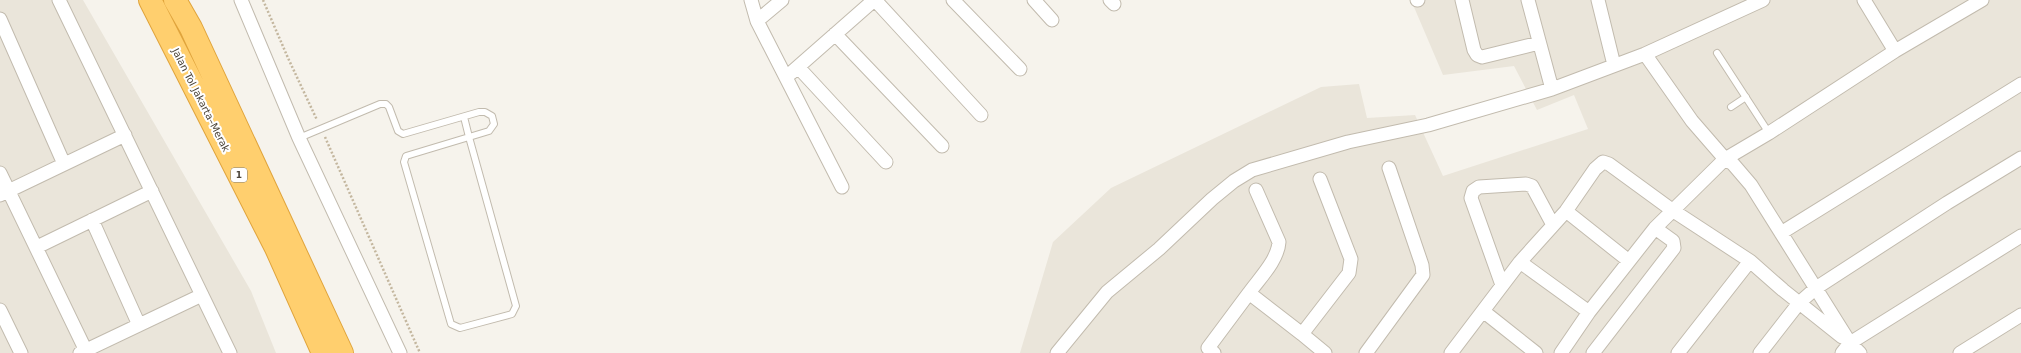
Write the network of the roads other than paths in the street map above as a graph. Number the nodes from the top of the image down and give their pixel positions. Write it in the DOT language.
graph roads {
  1 [pos="59,0"];
  2 [pos="150,0"];
  3 [pos="175,0"];
  4 [pos="241,0"];
  5 [pos="751,0"];
  6 [pos="782,0"];
  7 [pos="875,0"];
  8 [pos="953,0"];
  9 [pos="1034,0"];
  10 [pos="1462,0"];
  11 [pos="1528,0"];
  12 [pos="1598,0"];
  13 [pos="1763,0"];
  14 [pos="1864,0"];
  15 [pos="1982,0"];
  16 [pos="0,19"];
  17 [pos="1052,20"];
  18 [pos="757,21"];
  19 [pos="835,34"];
  20 [pos="1540,43"];
  21 [pos="1895,51"];
  22 [pos="1717,53"];
  23 [pos="1645,54"];
  24 [pos="1614,65"];
  25 [pos="798,67"];
  26 [pos="1020,69"];
  27 [pos="786,77"];
  28 [pos="2021,84"];
  29 [pos="1552,89"];
  30 [pos="1746,97"];
  31 [pos="1731,107"];
  32 [pos="981,115"];
  33 [pos="464,117"];
  34 [pos="1769,133"];
  35 [pos="125,135"];
  36 [pos="469,137"];
  37 [pos="299,138"];
  38 [pos="942,146"];
  39 [pos="2021,158"];
  40 [pos="1725,159"];
  41 [pos="886,162"];
  42 [pos="64,164"];
  43 [pos="1389,168"];
  44 [pos="0,173"];
  45 [pos="1320,179"];
  46 [pos="842,187"];
  47 [pos="1256,190"];
  48 [pos="152,191"];
  49 [pos="4,193"];
  50 [pos="1672,210"];
  51 [pos="1566,211"];
  52 [pos="92,220"];
  53 [pos="1554,225"];
  54 [pos="1655,228"];
  55 [pos="1781,234"];
  56 [pos="2021,236"];
  57 [pos="37,247"];
  58 [pos="1629,261"];
  59 [pos="1750,261"];
  60 [pos="1520,262"];
  61 [pos="1502,285"];
  62 [pos="1816,288"];
  63 [pos="1248,293"];
  64 [pos="202,295"];
  65 [pos="1799,303"];
  66 [pos="0,310"];
  67 [pos="1483,311"];
  68 [pos="1589,312"];
  69 [pos="2021,315"];
  70 [pos="139,325"];
  71 [pos="1302,334"];
  72 [pos="1846,348"];
  73 [pos="1208,351"];
  74 [pos="84,352"];
  75 [pos="1565,352"];
  76 [pos="21,353"];
  77 [pos="230,353"];
  78 [pos="323,353"];
  79 [pos="342,353"];
  80 [pos="400,353"];
  81 [pos="1057,353"];
  82 [pos="1325,353"];
  83 [pos="1366,353"];
  84 [pos="1451,353"];
  85 [pos="1536,353"];
  86 [pos="1593,353"];
  87 [pos="1678,353"];
  88 [pos="1760,353"];
  89 [pos="1860,353"];
  90 [pos="1960,353"];
  1 -- 35 [label="street"];
  2 -- 78 [label="highway, Jalan Tol Jakarta–Merak / 1"];
  3 -- 79 [label="highway, Jalan Tol Jakarta–Merak / 1"];
  4 -- 37 [label="street"];
  5 -- 18 [label="street"];
  6 -- 18 [label="street"];
  7 -- 19 [label="street"];
  7 -- 32 [label="street"];
  8 -- 26 [label="street"];
  9 -- 17 [label="street"];
  10 -- 20 [label="street"];
  11 -- 20 [label="street"];
  12 -- 24 [label="street"];
  13 -- 23 [label="street"];
  14 -- 21 [label="street"];
  15 -- 21 [label="street"];
  16 -- 42 [label="street"];
  18 -- 27 [label="street"];
  19 -- 25 [label="street"];
  19 -- 38 [label="street"];
  20 -- 29 [label="street"];
  21 -- 34 [label="street"];
  22 -- 30 [label="lane"];
  23 -- 24 [label="street"];
  23 -- 40 [label="street"];
  24 -- 29 [label="street"];
  25 -- 27 [label="street"];
  25 -- 41 [label="street"];
  27 -- 46 [label="street"];
  28 -- 55 [label="street"];
  29 -- 81 [label="street"];
  30 -- 31 [label="lane"];
  30 -- 34 [label="lane"];
  33 -- 36 [label="lane"];
  33 -- 36 [label="lane"];
  33 -- 37 [label="lane"];
  34 -- 40 [label="street"];
  35 -- 42 [label="street"];
  35 -- 48 [label="street"];
  36 -- 36 [label="lane"];
  37 -- 80 [label="street"];
  39 -- 62 [label="street"];
  40 -- 50 [label="street"];
  40 -- 55 [label="street"];
  42 -- 49 [label="street"];
  43 -- 83 [label="street"];
  44 -- 49 [label="street"];
  45 -- 71 [label="street"];
  47 -- 63 [label="street"];
  48 -- 52 [label="street"];
  48 -- 64 [label="street"];
  49 -- 57 [label="street"];
  50 -- 51 [label="street"];
  50 -- 54 [label="street"];
  50 -- 59 [label="street"];
  51 -- 53 [label="street"];
  51 -- 58 [label="street"];
  52 -- 57 [label="street"];
  52 -- 70 [label="street"];
  53 -- 60 [label="street"];
  53 -- 61 [label="street"];
  54 -- 58 [label="street"];
  54 -- 86 [label="street"];
  55 -- 62 [label="street"];
  56 -- 72 [label="street"];
  57 -- 74 [label="street"];
  58 -- 68 [label="street"];
  59 -- 65 [label="street"];
  59 -- 87 [label="street"];
  60 -- 61 [label="street"];
  60 -- 68 [label="street"];
  61 -- 67 [label="street"];
  62 -- 65 [label="street"];
  62 -- 72 [label="street"];
  63 -- 71 [label="street"];
  63 -- 73 [label="street"];
  64 -- 70 [label="street"];
  64 -- 77 [label="street"];
  65 -- 72 [label="street"];
  65 -- 88 [label="street"];
  66 -- 76 [label="street"];
  67 -- 84 [label="street"];
  67 -- 85 [label="street"];
  68 -- 75 [label="street"];
  69 -- 90 [label="street"];
  70 -- 74 [label="street"];
  71 -- 82 [label="street"];
  72 -- 89 [label="street"];
}
